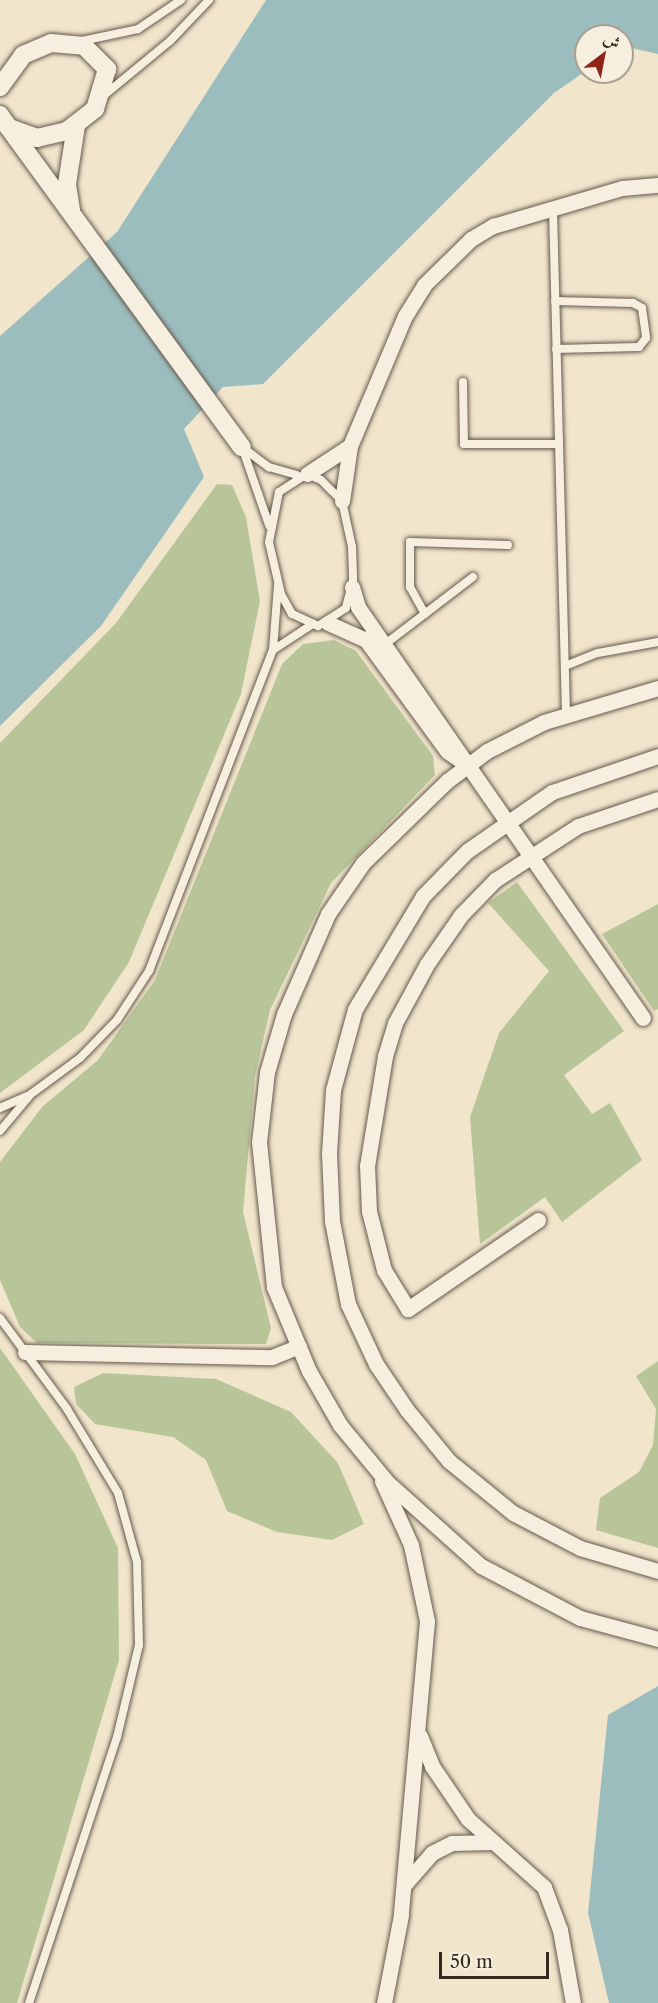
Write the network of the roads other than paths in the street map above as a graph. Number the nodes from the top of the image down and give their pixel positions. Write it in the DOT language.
graph roads {
  1 [pos="181,0"];
  2 [pos="209,0"];
  3 [pos="70,43"];
  4 [pos="1,81"];
  5 [pos="102,97"];
  6 [pos="4,121"];
  7 [pos="76,126"];
  8 [pos="658,185"];
  9 [pos="553,210"];
  10 [pos="71,212"];
  11 [pos="555,301"];
  12 [pos="556,350"];
  13 [pos="463,382"];
  14 [pos="559,444"];
  15 [pos="350,446"];
  16 [pos="242,447"];
  17 [pos="304,475"];
  18 [pos="342,501"];
  19 [pos="270,528"];
  20 [pos="508,545"];
  21 [pos="473,577"];
  22 [pos="278,585"];
  23 [pos="352,586"];
  24 [pos="425,614"];
  25 [pos="320,624"];
  26 [pos="658,642"];
  27 [pos="384,645"];
  28 [pos="273,650"];
  29 [pos="564,666"];
  30 [pos="658,688"];
  31 [pos="566,714"];
  32 [pos="658,756"];
  33 [pos="467,765"];
  34 [pos="658,799"];
  35 [pos="506,820"];
  36 [pos="528,853"];
  37 [pos="643,1018"];
  38 [pos="31,1094"];
  39 [pos="0,1108"];
  40 [pos="0,1131"];
  41 [pos="538,1220"];
  42 [pos="0,1318"];
  43 [pos="299,1347"];
  44 [pos="25,1352"];
  45 [pos="375,1468"];
  46 [pos="658,1571"];
  47 [pos="658,1639"];
  48 [pos="419,1733"];
  49 [pos="493,1842"];
  50 [pos="404,1885"];
  51 [pos="29,2003"];
  52 [pos="384,2003"];
  53 [pos="573,2003"];
  1 -- 3 [label="lane"];
  2 -- 5 [label="lane"];
  3 -- 4 [label="street"];
  3 -- 5 [label="street"];
  5 -- 7 [label="street"];
  6 -- 7 [label="street"];
  6 -- 10 [label="street"];
  7 -- 10 [label="street"];
  8 -- 9 [label="street"];
  9 -- 11 [label="lane"];
  9 -- 15 [label="street"];
  10 -- 16 [label="street"];
  11 -- 12 [label="lane"];
  11 -- 12 [label="lane"];
  12 -- 14 [label="lane"];
  13 -- 14 [label="lane"];
  14 -- 29 [label="lane"];
  15 -- 17 [label="street"];
  15 -- 18 [label="street"];
  16 -- 17 [label="lane"];
  16 -- 19 [label="lane"];
  17 -- 18 [label="lane"];
  17 -- 19 [label="lane"];
  18 -- 23 [label="lane"];
  19 -- 22 [label="lane"];
  20 -- 24 [label="lane"];
  21 -- 24 [label="lane"];
  22 -- 25 [label="lane"];
  22 -- 28 [label="lane"];
  23 -- 25 [label="lane"];
  23 -- 27 [label="street"];
  24 -- 27 [label="lane"];
  25 -- 28 [label="lane"];
  25 -- 33 [label="street"];
  26 -- 29 [label="lane"];
  27 -- 33 [label="street"];
  28 -- 38 [label="lane"];
  29 -- 31 [label="lane"];
  30 -- 31 [label="street"];
  31 -- 33 [label="street"];
  32 -- 35 [label="street"];
  33 -- 35 [label="street"];
  33 -- 43 [label="street"];
  34 -- 36 [label="street"];
  35 -- 36 [label="street"];
  35 -- 46 [label="street"];
  36 -- 37 [label="street"];
  36 -- 41 [label="street"];
  38 -- 39 [label="lane"];
  38 -- 40 [label="lane"];
  42 -- 44 [label="lane"];
  43 -- 44 [label="street"];
  43 -- 45 [label="street"];
  44 -- 51 [label="lane"];
  45 -- 47 [label="street"];
  45 -- 48 [label="street"];
  48 -- 49 [label="street"];
  48 -- 50 [label="street"];
  49 -- 50 [label="street"];
  49 -- 53 [label="street"];
  50 -- 52 [label="street"];
}
